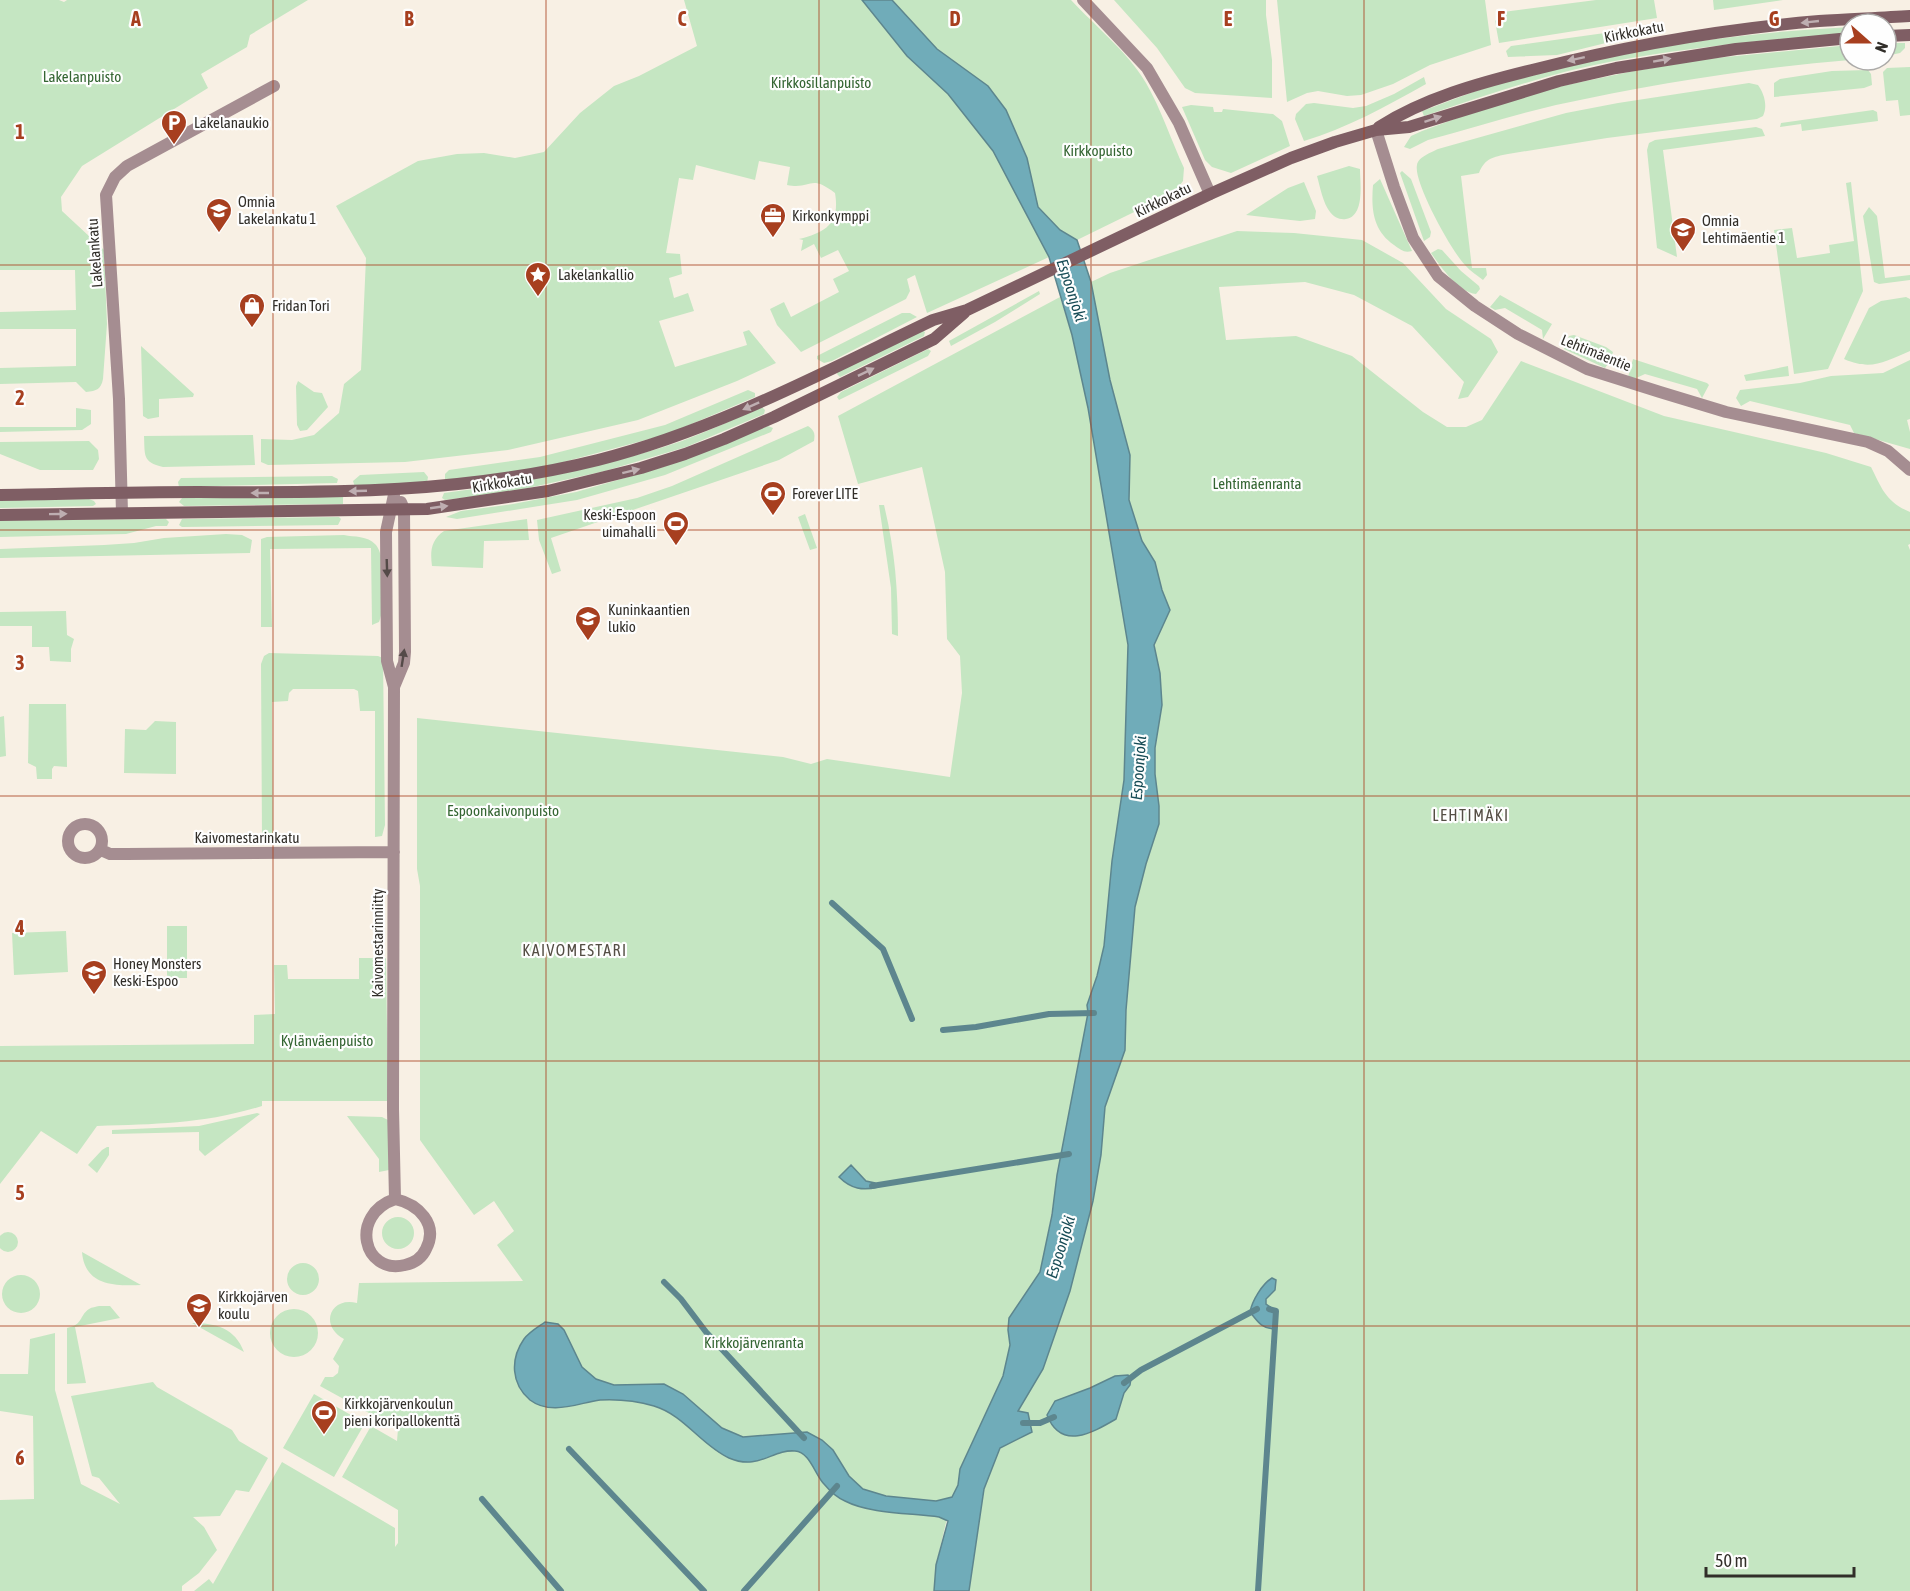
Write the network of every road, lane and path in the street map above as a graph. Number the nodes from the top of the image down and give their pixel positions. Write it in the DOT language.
graph roads {
  1 [pos="1083,0"];
  2 [pos="1910,16"];
  3 [pos="1838,40"];
  4 [pos="274,86"];
  5 [pos="1376,130"];
  6 [pos="1210,194"];
  7 [pos="967,310"];
  8 [pos="1910,470"];
  9 [pos="395,490"];
  10 [pos="123,493"];
  11 [pos="0,495"];
  12 [pos="404,509"];
  13 [pos="389,510"];
  14 [pos="122,513"];
  15 [pos="0,515"];
  16 [pos="394,687"];
  17 [pos="101,850"];
  18 [pos="394,852"];
  19 [pos="395,1199"];
  1 -- 6 [label="street"];
  2 -- 5 [label="main road, Kirkkokatu, one-way"];
  5 -- 3 [label="main road, Kirkkokatu, one-way"];
  4 -- 10 [label="street, Lakelankatu"];
  5 -- 6 [label="main road, Kirkkokatu"];
  5 -- 8 [label="street, Lehtimäentie"];
  6 -- 7 [label="main road, Kirkkokatu"];
  7 -- 9 [label="main road, Kirkkokatu, one-way"];
  12 -- 7 [label="main road, Kirkkokatu, one-way"];
  9 -- 10 [label="main road, Kirkkokatu, one-way"];
  9 -- 12 [label="street, Kaivomestarinniitty"];
  9 -- 13 [label="street, Kaivomestarinniitty"];
  10 -- 11 [label="main road, Kirkkokatu"];
  10 -- 14 [label="street, Lakelankatu"];
  12 -- 13 [label="main road, Kirkkokatu"];
  16 -- 12 [label="street, Kaivomestarinniitty, one-way"];
  13 -- 14 [label="main road, Kirkkokatu"];
  13 -- 16 [label="street, Kaivomestarinniitty, one-way"];
  15 -- 14 [label="main road, Kirkkokatu, one-way"];
  16 -- 18 [label="street, Kaivomestarinniitty"];
  17 -- 18 [label="street, Kaivomestarinkatu"];
  18 -- 19 [label="street, Kaivomestarinniitty"];
  19 -- 19 [label="street"];
}
